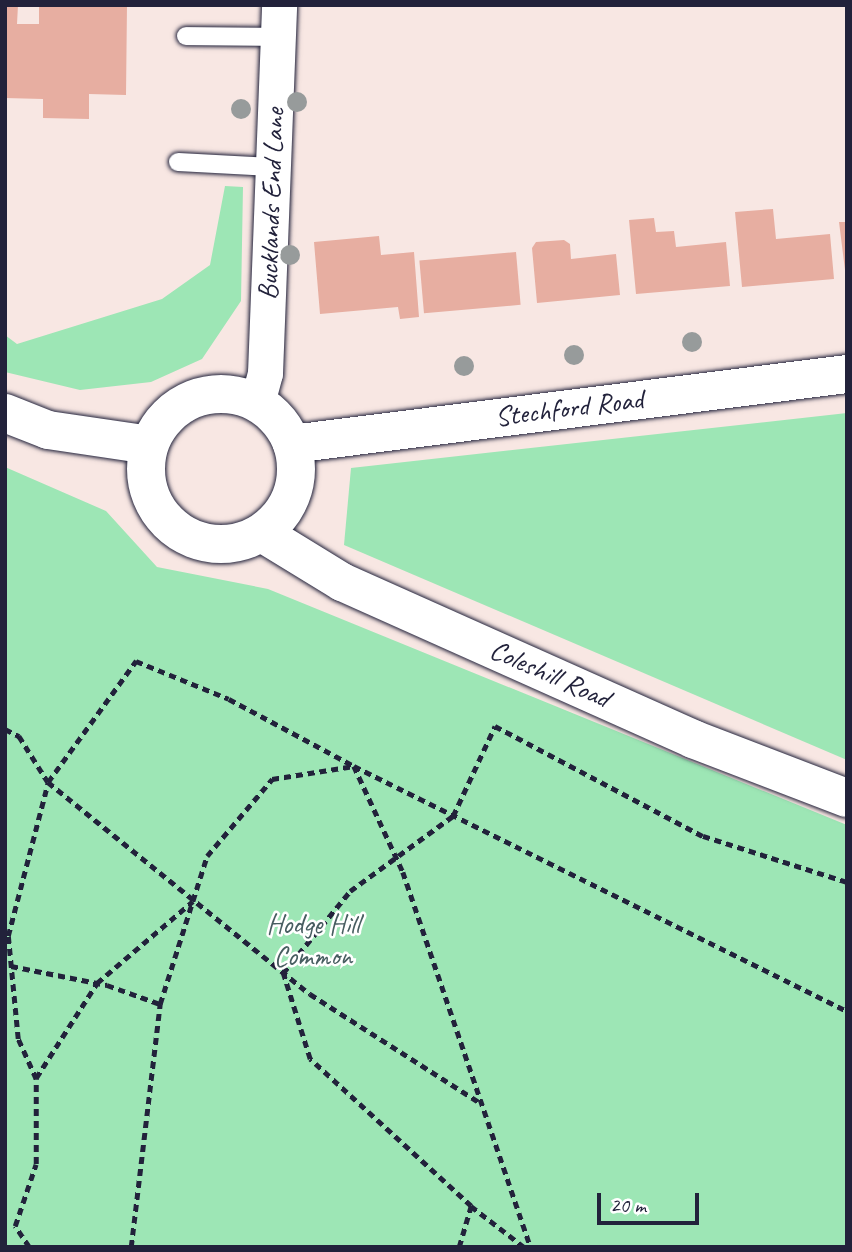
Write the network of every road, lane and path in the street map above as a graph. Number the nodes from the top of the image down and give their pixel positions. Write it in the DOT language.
graph roads {
  1 [pos="278,21"];
  2 [pos="187,36"];
  3 [pos="178,162"];
  4 [pos="272,167"];
  5 [pos="847,374"];
  6 [pos="257,403"];
  7 [pos="5,413"];
  8 [pos="292,444"];
  9 [pos="149,445"];
  10 [pos="262,533"];
  11 [pos="5,729"];
  12 [pos="354,766"];
  13 [pos="48,782"];
  14 [pos="847,798"];
  15 [pos="453,816"];
  16 [pos="397,859"];
  17 [pos="847,883"];
  18 [pos="193,901"];
  19 [pos="11,966"];
  20 [pos="282,973"];
  21 [pos="97,984"];
  22 [pos="160,1004"];
  23 [pos="847,1011"];
  24 [pos="36,1079"];
  25 [pos="482,1104"];
  26 [pos="471,1206"];
  27 [pos="29,1247"];
  28 [pos="131,1247"];
  29 [pos="459,1247"];
  30 [pos="524,1247"];
  31 [pos="531,1247"];
  1 -- 2 [label="lane"];
  1 -- 4 [label="street, Bucklands End Lane"];
  3 -- 4 [label="lane"];
  4 -- 6 [label="street, Bucklands End Lane"];
  5 -- 8 [label="main road, Stechford Road"];
  6 -- 8 [label="main road"];
  6 -- 9 [label="main road"];
  7 -- 9 [label="main road"];
  8 -- 10 [label="main road"];
  9 -- 10 [label="main road"];
  10 -- 14 [label="main road, Coleshill Road"];
  11 -- 13 [label="path"];
  12 -- 13 [label="path"];
  12 -- 15 [label="path"];
  12 -- 16 [label="path"];
  12 -- 18 [label="path"];
  13 -- 18 [label="path"];
  13 -- 19 [label="path"];
  15 -- 16 [label="path"];
  15 -- 17 [label="path"];
  15 -- 23 [label="path"];
  16 -- 20 [label="path"];
  16 -- 25 [label="path"];
  18 -- 20 [label="path"];
  18 -- 21 [label="path"];
  18 -- 22 [label="path"];
  19 -- 21 [label="path"];
  19 -- 24 [label="path"];
  20 -- 25 [label="path"];
  20 -- 26 [label="path"];
  21 -- 22 [label="path"];
  21 -- 24 [label="path"];
  22 -- 28 [label="path"];
  24 -- 27 [label="path"];
  25 -- 31 [label="path"];
  26 -- 29 [label="path"];
  26 -- 30 [label="path"];
}
